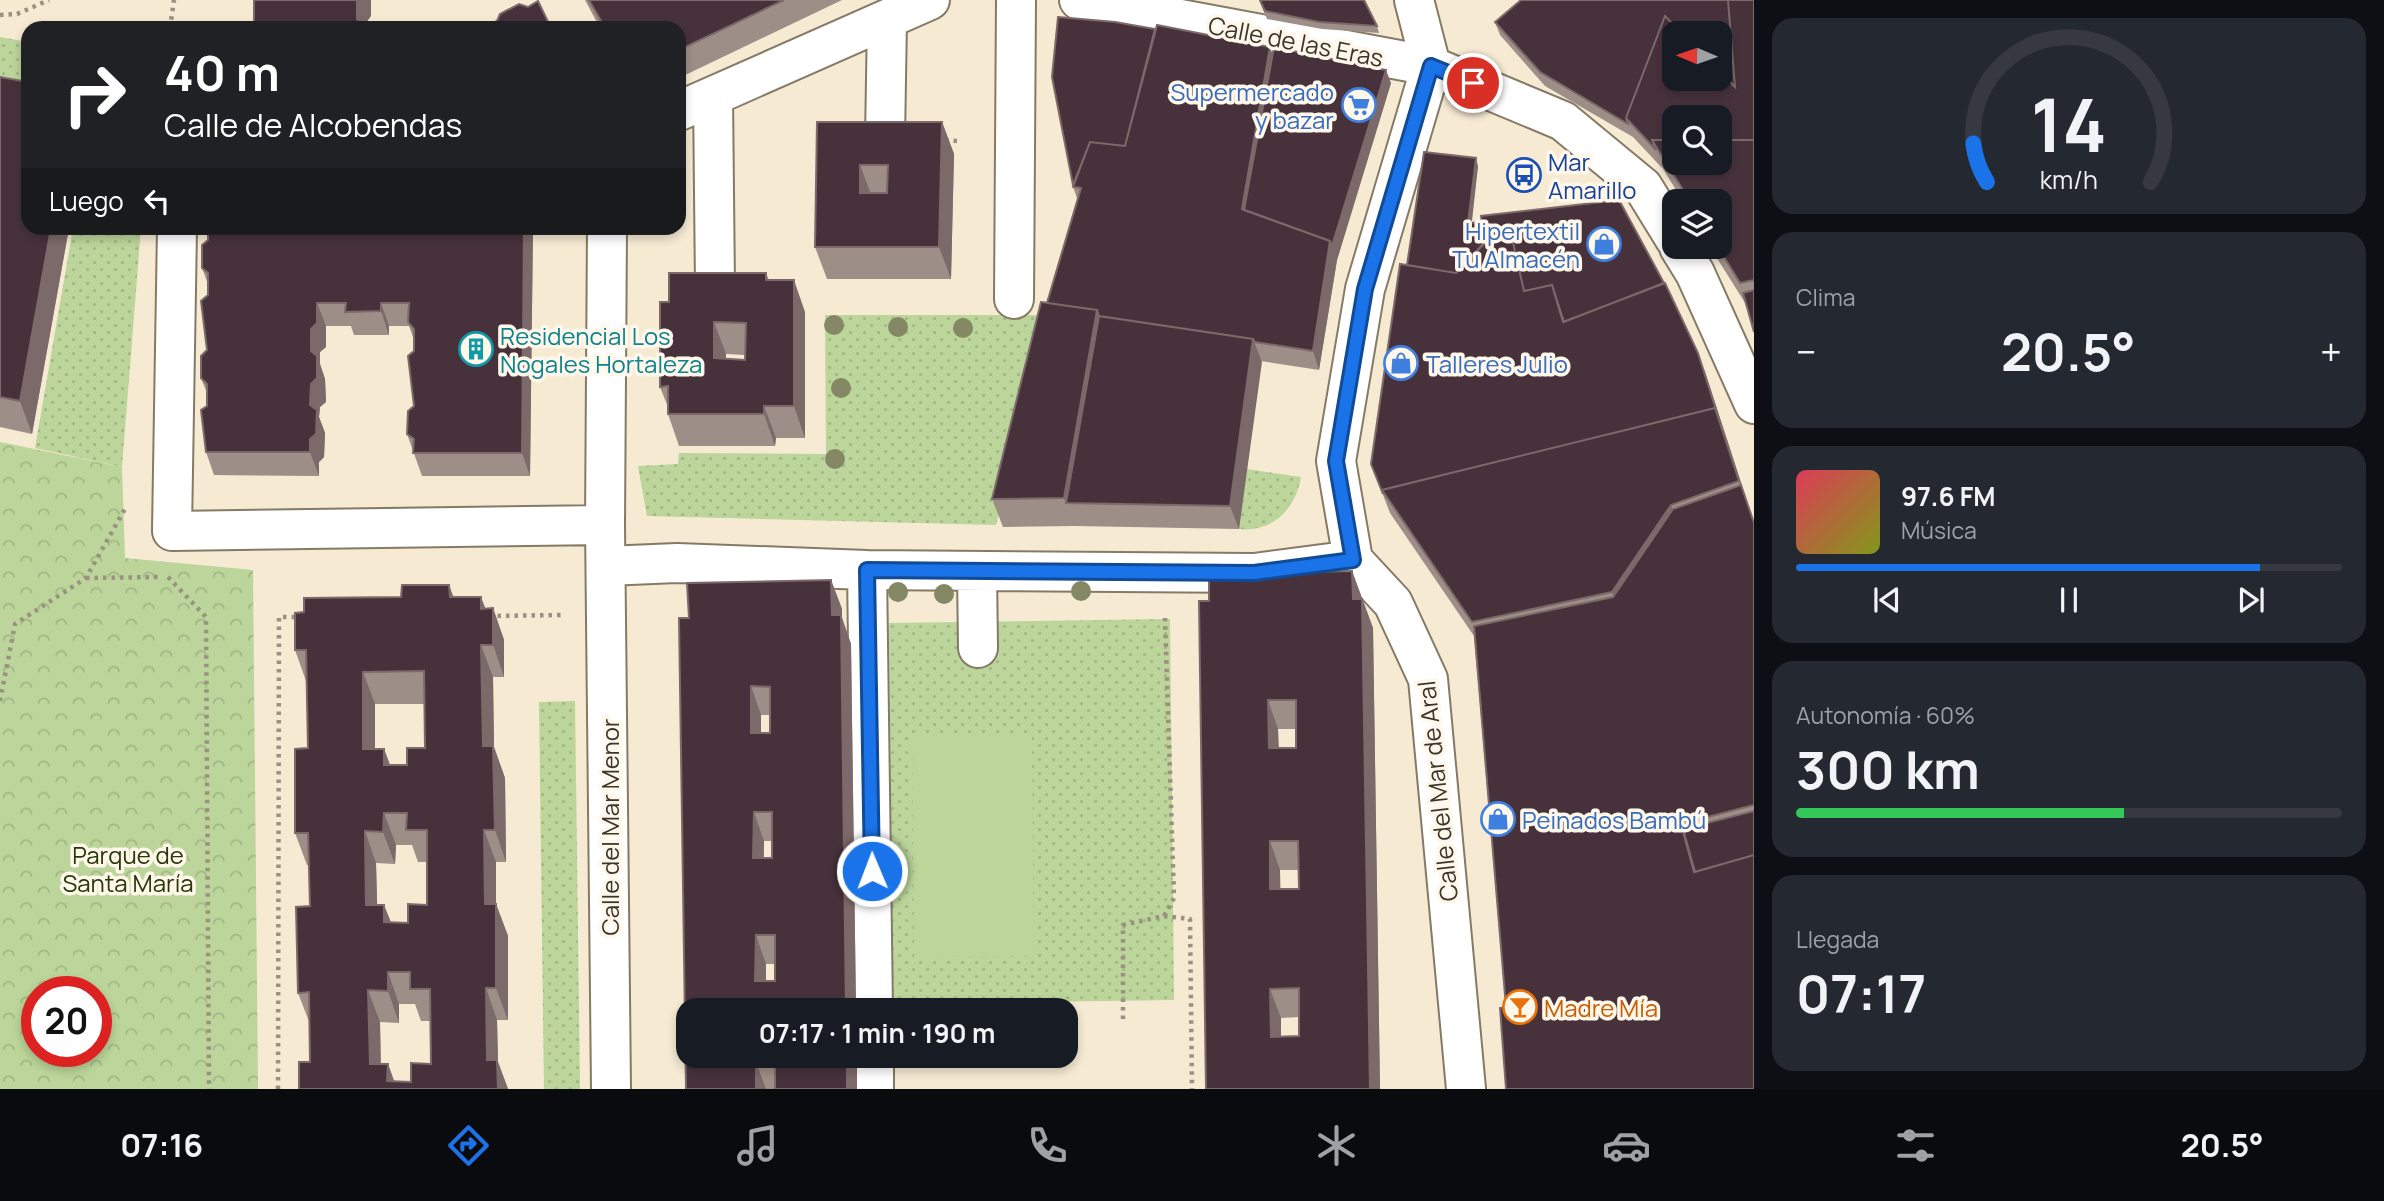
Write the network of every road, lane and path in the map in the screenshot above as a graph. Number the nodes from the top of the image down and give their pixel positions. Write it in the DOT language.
graph roads {
  1 [pos="49,0"];
  2 [pos="174,0"];
  3 [pos="930,0"];
  4 [pos="1016,0"];
  5 [pos="1079,0"];
  6 [pos="1414,0"];
  7 [pos="0,15"];
  8 [pos="887,20"];
  9 [pos="171,21"];
  10 [pos="1431,66"];
  11 [pos="696,104"];
  12 [pos="885,139"];
  13 [pos="934,140"];
  14 [pos="958,141"];
  15 [pos="1662,218"];
  16 [pos="177,235"];
  17 [pos="607,235"];
  18 [pos="1686,259"];
  19 [pos="715,287"];
  20 [pos="1014,299"];
  21 [pos="1754,404"];
  22 [pos="127,506"];
  23 [pos="605,525"];
  24 [pos="1353,560"];
  25 [pos="606,566"];
  26 [pos="867,570"];
  27 [pos="977,571"];
  28 [pos="168,577"];
  29 [pos="1164,612"];
  30 [pos="484,615"];
  31 [pos="566,615"];
  32 [pos="306,617"];
  33 [pos="978,648"];
  34 [pos="0,701"];
  35 [pos="1164,916"];
  36 [pos="873,998"];
  37 [pos="1123,1019"];
  38 [pos="874,1068"];
  39 [pos="209,1089"];
  40 [pos="278,1089"];
  41 [pos="611,1089"];
  42 [pos="874,1089"];
  43 [pos="1192,1089"];
  44 [pos="1466,1089"];
  1 -- 7 [label="path"];
  2 -- 9 [label="path"];
  3 -- 8 [label="street"];
  4 -- 20 [label="street"];
  5 -- 10 [label="street, Calle de las Eras"];
  6 -- 10 [label="street"];
  8 -- 11 [label="street"];
  8 -- 12 [label="street"];
  10 -- 15 [label="street, Calle de las Eras"];
  10 -- 24 [label="street"];
  11 -- 19 [label="street"];
  13 -- 14 [label="path"];
  16 -- 23 [label="street"];
  17 -- 23 [label="street"];
  18 -- 21 [label="street"];
  22 -- 34 [label="path"];
  23 -- 25 [label="street"];
  24 -- 27 [label="street"];
  24 -- 44 [label="street, Calle del Mar de Aral"];
  25 -- 26 [label="street"];
  25 -- 41 [label="street, Calle del Mar Menor"];
  26 -- 27 [label="street"];
  26 -- 36 [label="street"];
  27 -- 33 [label="street"];
  28 -- 39 [label="path"];
  29 -- 35 [label="path"];
  30 -- 31 [label="path"];
  32 -- 40 [label="path"];
  35 -- 37 [label="path"];
  35 -- 43 [label="path"];
  38 -- 42 [label="street"];
}
